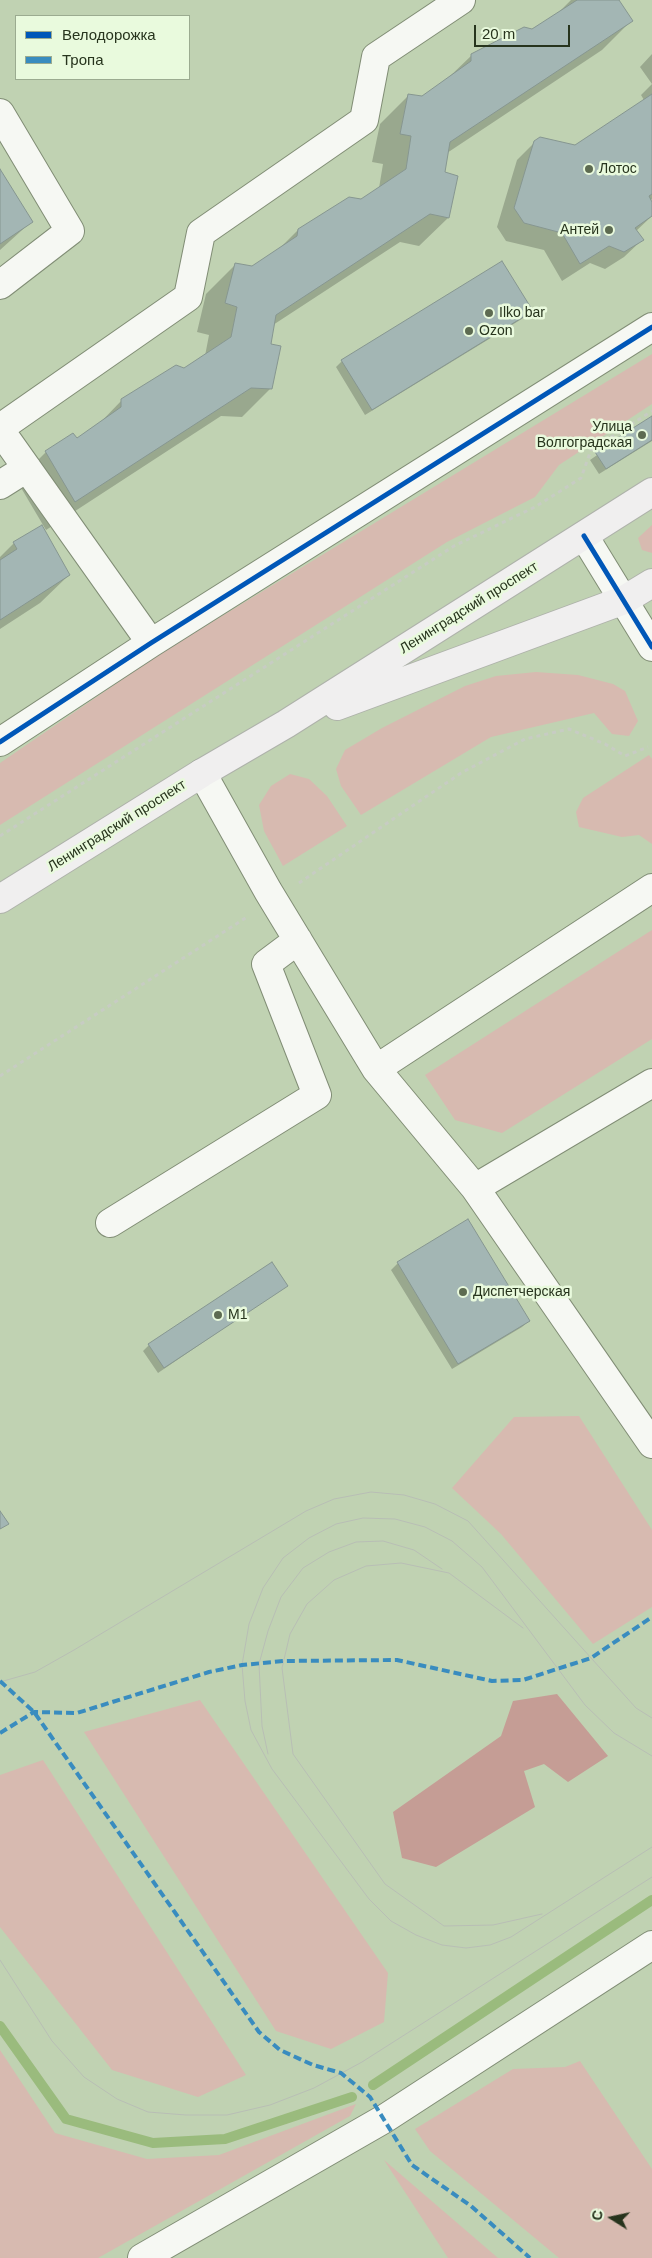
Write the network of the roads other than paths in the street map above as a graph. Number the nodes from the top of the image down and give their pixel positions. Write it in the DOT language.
graph roads {
  1 [pos="461,0"];
  2 [pos="0,113"];
  3 [pos="0,285"];
  4 [pos="652,327"];
  5 [pos="0,429"];
  6 [pos="27,468"];
  7 [pos="0,486"];
  8 [pos="652,492"];
  9 [pos="584,536"];
  10 [pos="652,583"];
  11 [pos="624,600"];
  12 [pos="151,643"];
  13 [pos="652,647"];
  14 [pos="286,724"];
  15 [pos="0,742"];
  16 [pos="202,773"];
  17 [pos="652,888"];
  18 [pos="0,899"];
  19 [pos="298,940"];
  20 [pos="376,1069"];
  21 [pos="652,1083"];
  22 [pos="475,1188"];
  23 [pos="110,1223"];
  24 [pos="652,1444"];
  25 [pos="652,1945"];
  26 [pos="142,2258"];
  1 -- 5 [label="street"];
  2 -- 3 [label="street"];
  4 -- 12 [label="street"];
  5 -- 6 [label="street"];
  6 -- 7 [label="street"];
  6 -- 12 [label="street"];
  8 -- 9 [label="main road, Ленинградский проспект"];
  9 -- 11 [label="street"];
  9 -- 14 [label="main road, Ленинградский проспект"];
  10 -- 11 [label="main road, Ленинградский проспект"];
  11 -- 13 [label="street"];
  11 -- 14 [label="main road, Ленинградский проспект"];
  12 -- 15 [label="street"];
  14 -- 16 [label="main road, Ленинградский проспект"];
  16 -- 18 [label="main road, Ленинградский проспект"];
  16 -- 19 [label="street"];
  17 -- 20 [label="street"];
  19 -- 20 [label="street"];
  19 -- 23 [label="street"];
  20 -- 22 [label="street"];
  21 -- 22 [label="street"];
  22 -- 24 [label="street"];
  25 -- 26 [label="street"];
}
